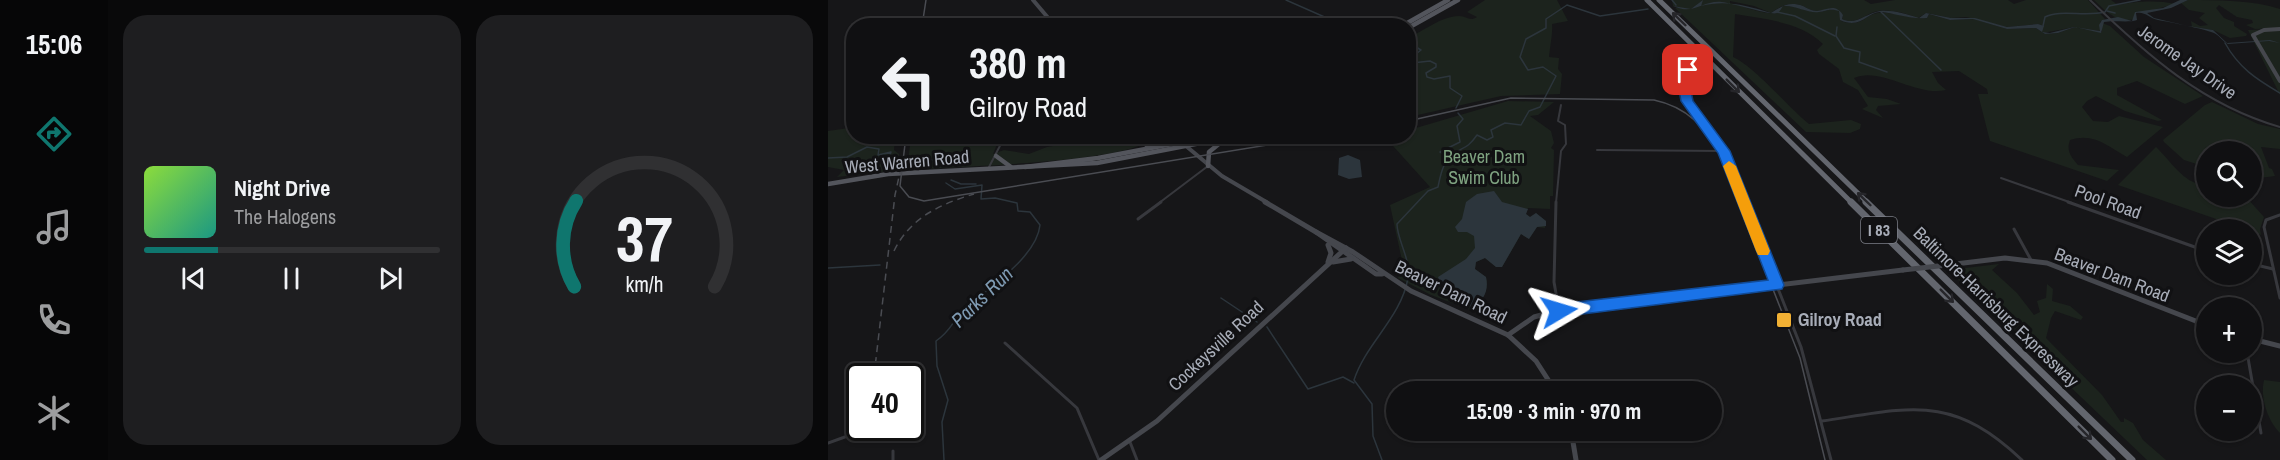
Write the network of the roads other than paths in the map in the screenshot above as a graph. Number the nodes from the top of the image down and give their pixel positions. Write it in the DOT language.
graph roads {
  1 [pos="1033,0"];
  2 [pos="1448,0"];
  3 [pos="1458,0"];
  4 [pos="1647,0"];
  5 [pos="1659,0"];
  6 [pos="2090,0"];
  7 [pos="1048,18"];
  8 [pos="1416,18"];
  9 [pos="1416,24"];
  10 [pos="2280,29"];
  11 [pos="1688,70"];
  12 [pos="2280,81"];
  13 [pos="1560,105"];
  14 [pos="2280,127"];
  15 [pos="1001,144"];
  16 [pos="1152,144"];
  17 [pos="1175,144"];
  18 [pos="1182,144"];
  19 [pos="1206,144"];
  20 [pos="1220,144"];
  21 [pos="1186,148"];
  22 [pos="1140,150"];
  23 [pos="1597,150"];
  24 [pos="1724,151"];
  25 [pos="996,156"];
  26 [pos="1208,166"];
  27 [pos="1024,167"];
  28 [pos="1013,168"];
  29 [pos="988,169"];
  30 [pos="2001,178"];
  31 [pos="828,184"];
  32 [pos="2280,215"];
  33 [pos="1138,219"];
  34 [pos="2014,229"];
  35 [pos="1316,232"];
  36 [pos="1325,241"];
  37 [pos="2196,247"];
  38 [pos="1346,248"];
  39 [pos="1341,252"];
  40 [pos="2031,260"];
  41 [pos="1359,263"];
  42 [pos="1327,265"];
  43 [pos="2262,266"];
  44 [pos="2273,269"];
  45 [pos="1382,274"];
  46 [pos="1777,285"];
  47 [pos="2280,298"];
  48 [pos="1559,311"];
  49 [pos="2196,321"];
  50 [pos="1508,335"];
  51 [pos="2262,342"];
  52 [pos="1005,343"];
  53 [pos="2280,346"];
  54 [pos="1549,381"];
  55 [pos="1821,421"];
  56 [pos="846,437"];
  57 [pos="1573,441"];
  58 [pos="1130,442"];
  59 [pos="828,443"];
  60 [pos="893,452"];
  61 [pos="893,460"];
  62 [pos="1100,460"];
  63 [pos="1137,460"];
  64 [pos="1576,460"];
  65 [pos="1831,460"];
  66 [pos="2022,460"];
  67 [pos="2112,460"];
  68 [pos="2132,460"];
  1 -- 7 [label="street"];
  2 -- 8 [label="main road"];
  3 -- 9 [label="main road"];
  4 -- 67 [label="highway, Baltimore-Harrisburg Expressway / I 83, one-way"];
  68 -- 5 [label="highway, Baltimore-Harrisburg Expressway / I 83, one-way"];
  6 -- 14 [label="street, Jerome Jay Drive"];
  10 -- 12 [label="street"];
  11 -- 24 [label="street"];
  13 -- 48 [label="street"];
  15 -- 25 [label="street"];
  16 -- 22 [label="main road"];
  17 -- 22 [label="main road, West Warren Road"];
  18 -- 21 [label="street, Beaver Dam Road"];
  19 -- 21 [label="main road, West Warren Road"];
  20 -- 26 [label="main road"];
  21 -- 26 [label="street, Beaver Dam Road"];
  21 -- 27 [label="main road, West Warren Road"];
  22 -- 27 [label="main road, West Warren Road"];
  23 -- 24 [label="street"];
  24 -- 46 [label="street"];
  25 -- 28 [label="main road"];
  25 -- 29 [label="street"];
  26 -- 33 [label="street"];
  26 -- 35 [label="street, Beaver Dam Road"];
  27 -- 28 [label="main road, West Warren Road"];
  28 -- 29 [label="main road, West Warren Road"];
  29 -- 31 [label="main road, West Warren Road"];
  30 -- 37 [label="street, Pool Road"];
  32 -- 44 [label="street"];
  34 -- 40 [label="street"];
  35 -- 36 [label="street, Beaver Dam Road"];
  35 -- 38 [label="street, Beaver Dam Road"];
  36 -- 39 [label="street, Beaver Dam Road"];
  36 -- 42 [label="street"];
  38 -- 39 [label="street, Cockeysville Road"];
  38 -- 45 [label="street, Beaver Dam Road"];
  39 -- 41 [label="street, Beaver Dam Road"];
  39 -- 42 [label="street, Cockeysville Road"];
  40 -- 46 [label="street, Beaver Dam Road, bridge"];
  40 -- 49 [label="street, Beaver Dam Road"];
  41 -- 42 [label="street"];
  41 -- 45 [label="street, Beaver Dam Road"];
  42 -- 58 [label="street, Cockeysville Road"];
  43 -- 44 [label="street"];
  44 -- 47 [label="street"];
  45 -- 50 [label="street, Beaver Dam Road"];
  46 -- 48 [label="street, Beaver Dam Road"];
  46 -- 55 [label="street"];
  48 -- 50 [label="street, Beaver Dam Road"];
  50 -- 54 [label="street"];
  51 -- 53 [label="street"];
  52 -- 62 [label="street"];
  55 -- 65 [label="street"];
  55 -- 66 [label="street"];
  56 -- 59 [label="street"];
  57 -- 64 [label="street"];
  58 -- 62 [label="street, Cockeysville Road"];
  58 -- 63 [label="street"];
  60 -- 61 [label="street"];
}
